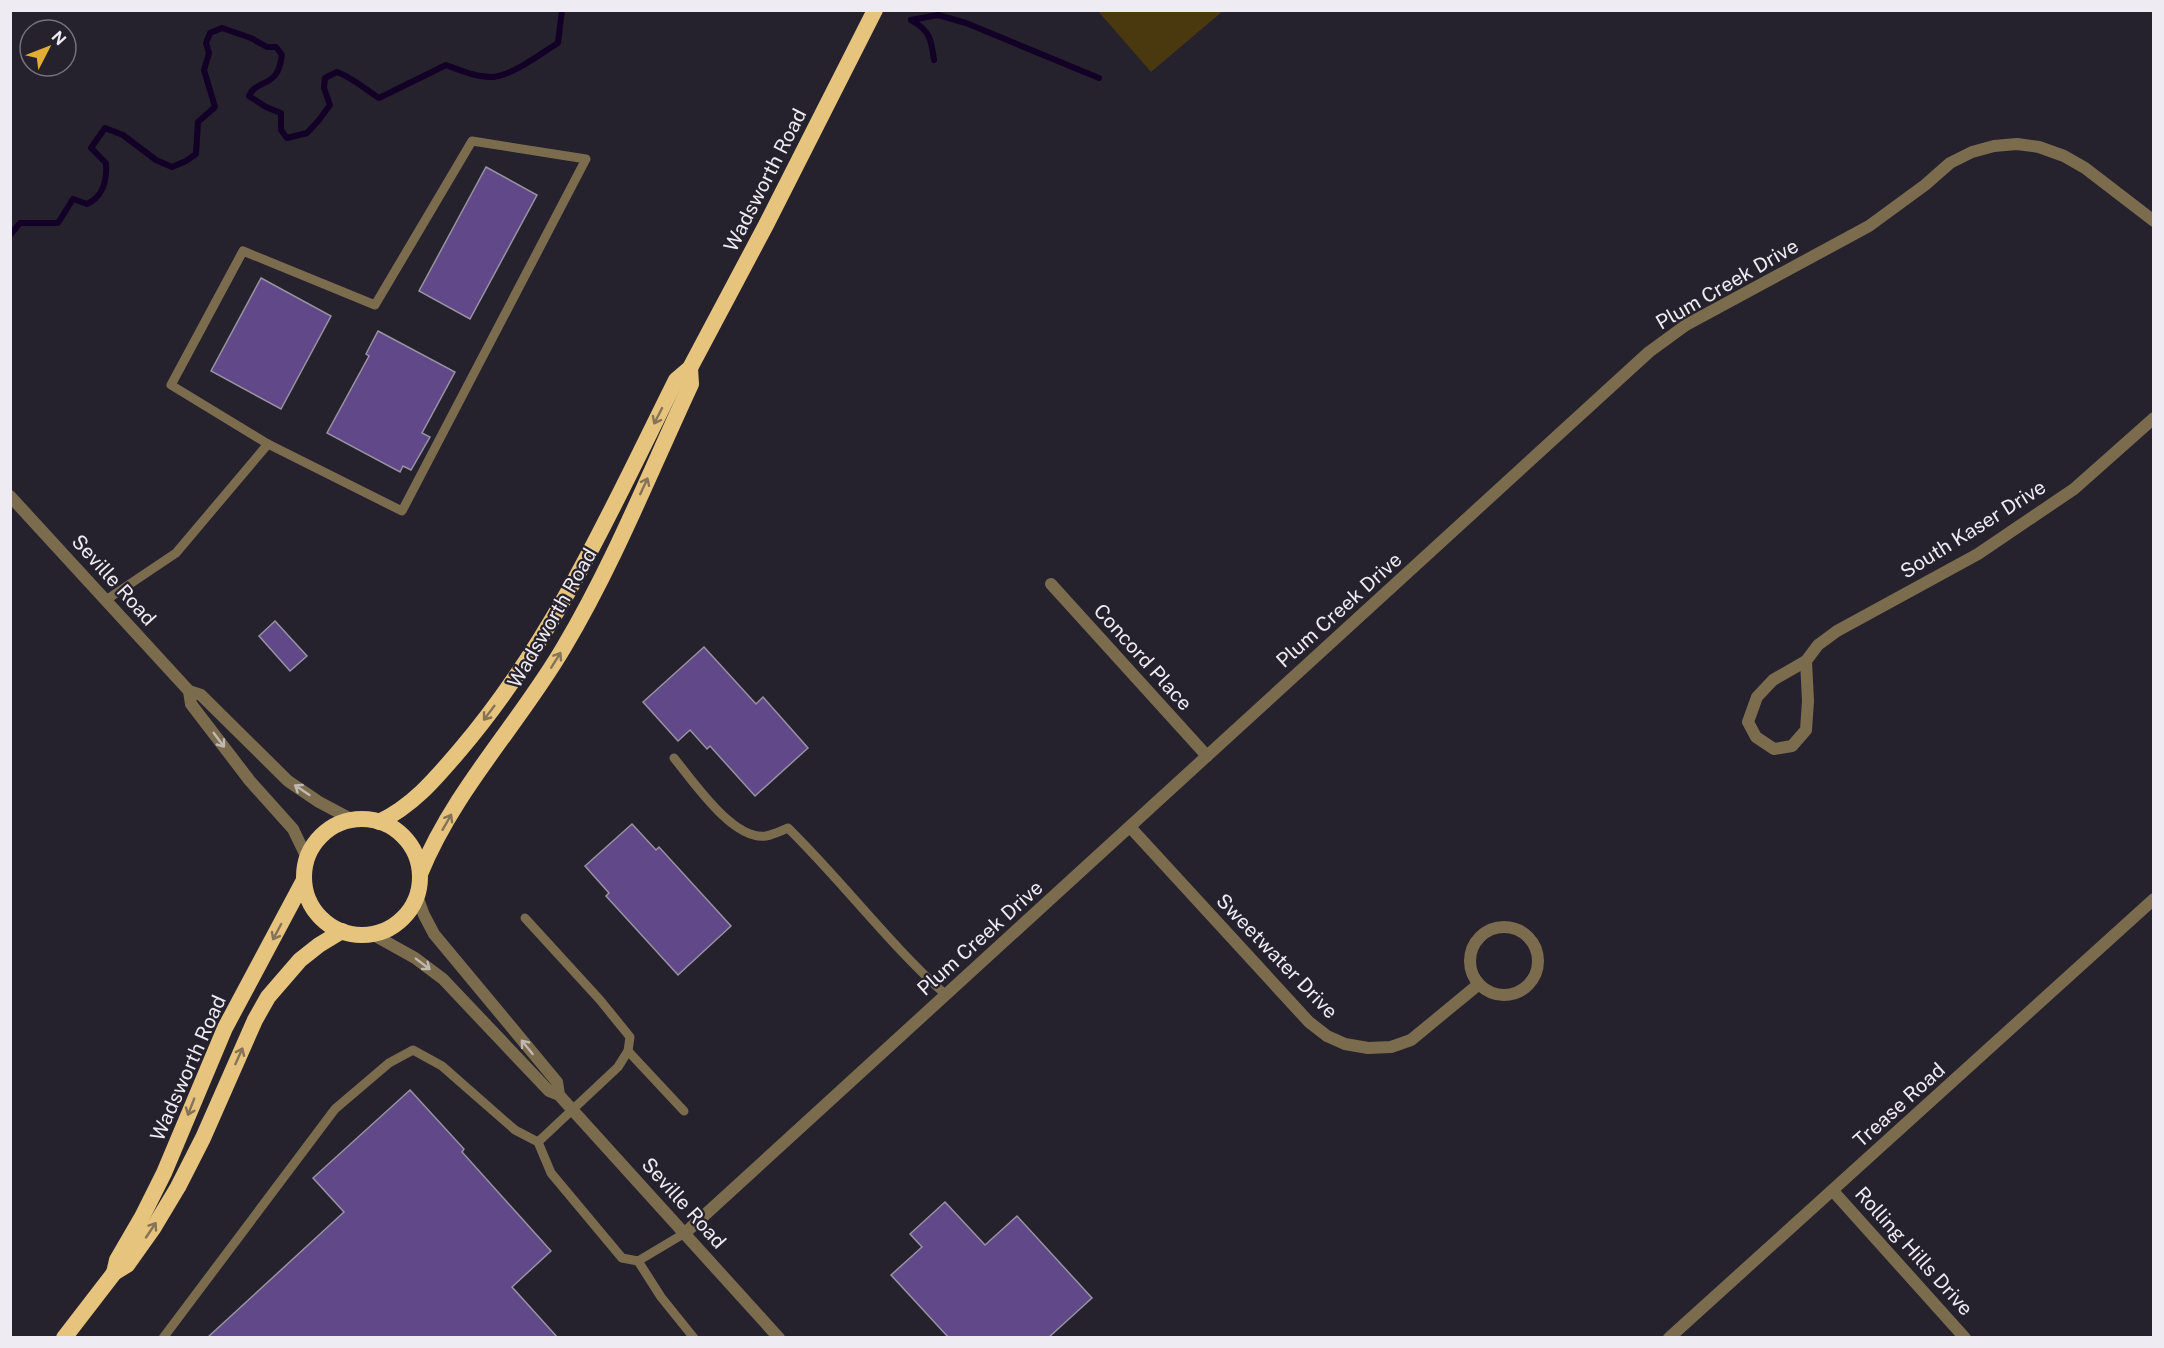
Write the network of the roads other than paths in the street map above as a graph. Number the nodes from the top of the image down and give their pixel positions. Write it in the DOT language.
graph roads {
  1 [pos="875,10"];
  2 [pos="2154,221"];
  3 [pos="690,368"];
  4 [pos="2154,418"];
  5 [pos="268,444"];
  6 [pos="10,496"];
  7 [pos="1051,584"];
  8 [pos="106,600"];
  9 [pos="1806,661"];
  10 [pos="189,691"];
  11 [pos="1207,756"];
  12 [pos="674,758"];
  13 [pos="352,820"];
  14 [pos="379,822"];
  15 [pos="1130,827"];
  16 [pos="308,858"];
  17 [pos="420,874"];
  18 [pos="304,880"];
  19 [pos="417,896"];
  20 [pos="2154,899"];
  21 [pos="525,918"];
  22 [pos="342,932"];
  23 [pos="372,934"];
  24 [pos="1479,984"];
  25 [pos="946,995"];
  26 [pos="628,1051"];
  27 [pos="559,1095"];
  28 [pos="573,1110"];
  29 [pos="684,1112"];
  30 [pos="538,1142"];
  31 [pos="1833,1191"];
  32 [pos="685,1233"];
  33 [pos="639,1261"];
  34 [pos="114,1273"];
  35 [pos="64,1338"];
  36 [pos="163,1338"];
  37 [pos="694,1338"];
  38 [pos="779,1338"];
  39 [pos="1669,1338"];
  40 [pos="1965,1338"];
  1 -- 3 [label="highway, Wadsworth Road"];
  2 -- 11 [label="street, Plum Creek Drive"];
  3 -- 14 [label="highway, Wadsworth Road, one-way"];
  17 -- 3 [label="highway, Wadsworth Road, one-way"];
  4 -- 9 [label="street, South Kaser Drive"];
  5 -- 5 [label="lane"];
  5 -- 8 [label="lane"];
  6 -- 8 [label="street, Seville Road"];
  7 -- 11 [label="street, Concord Place"];
  8 -- 10 [label="street, Seville Road"];
  9 -- 9 [label="street, South Kaser Drive"];
  13 -- 10 [label="street, Seville Road, one-way"];
  10 -- 16 [label="street, Seville Road, one-way"];
  11 -- 15 [label="street, Plum Creek Drive"];
  12 -- 25 [label="lane"];
  13 -- 14 [label="highway, Wadsworth Road"];
  13 -- 16 [label="highway, Wadsworth Road"];
  14 -- 17 [label="highway, Wadsworth Road"];
  15 -- 24 [label="street, Sweetwater Drive"];
  15 -- 25 [label="street, Plum Creek Drive"];
  16 -- 18 [label="highway, Wadsworth Road"];
  17 -- 19 [label="highway, Wadsworth Road"];
  18 -- 22 [label="highway"];
  18 -- 34 [label="highway, Wadsworth Road, one-way"];
  19 -- 23 [label="highway, Wadsworth Road"];
  27 -- 19 [label="street, Seville Road, one-way"];
  20 -- 31 [label="street, Trease Road"];
  21 -- 26 [label="lane"];
  22 -- 23 [label="highway, Wadsworth Road"];
  34 -- 22 [label="highway, Wadsworth Road, one-way"];
  23 -- 27 [label="street, Seville Road, one-way"];
  24 -- 24 [label="street"];
  25 -- 32 [label="street, Plum Creek Drive"];
  26 -- 28 [label="lane"];
  26 -- 29 [label="lane"];
  27 -- 28 [label="street, Seville Road"];
  28 -- 30 [label="lane"];
  28 -- 32 [label="street, Seville Road"];
  30 -- 33 [label="lane"];
  30 -- 36 [label="lane"];
  31 -- 39 [label="street, Trease Road"];
  31 -- 40 [label="street, Rolling Hills Drive"];
  32 -- 33 [label="lane"];
  32 -- 38 [label="street, Seville Road"];
  33 -- 37 [label="lane"];
  34 -- 35 [label="highway, Wadsworth Road"];
}
